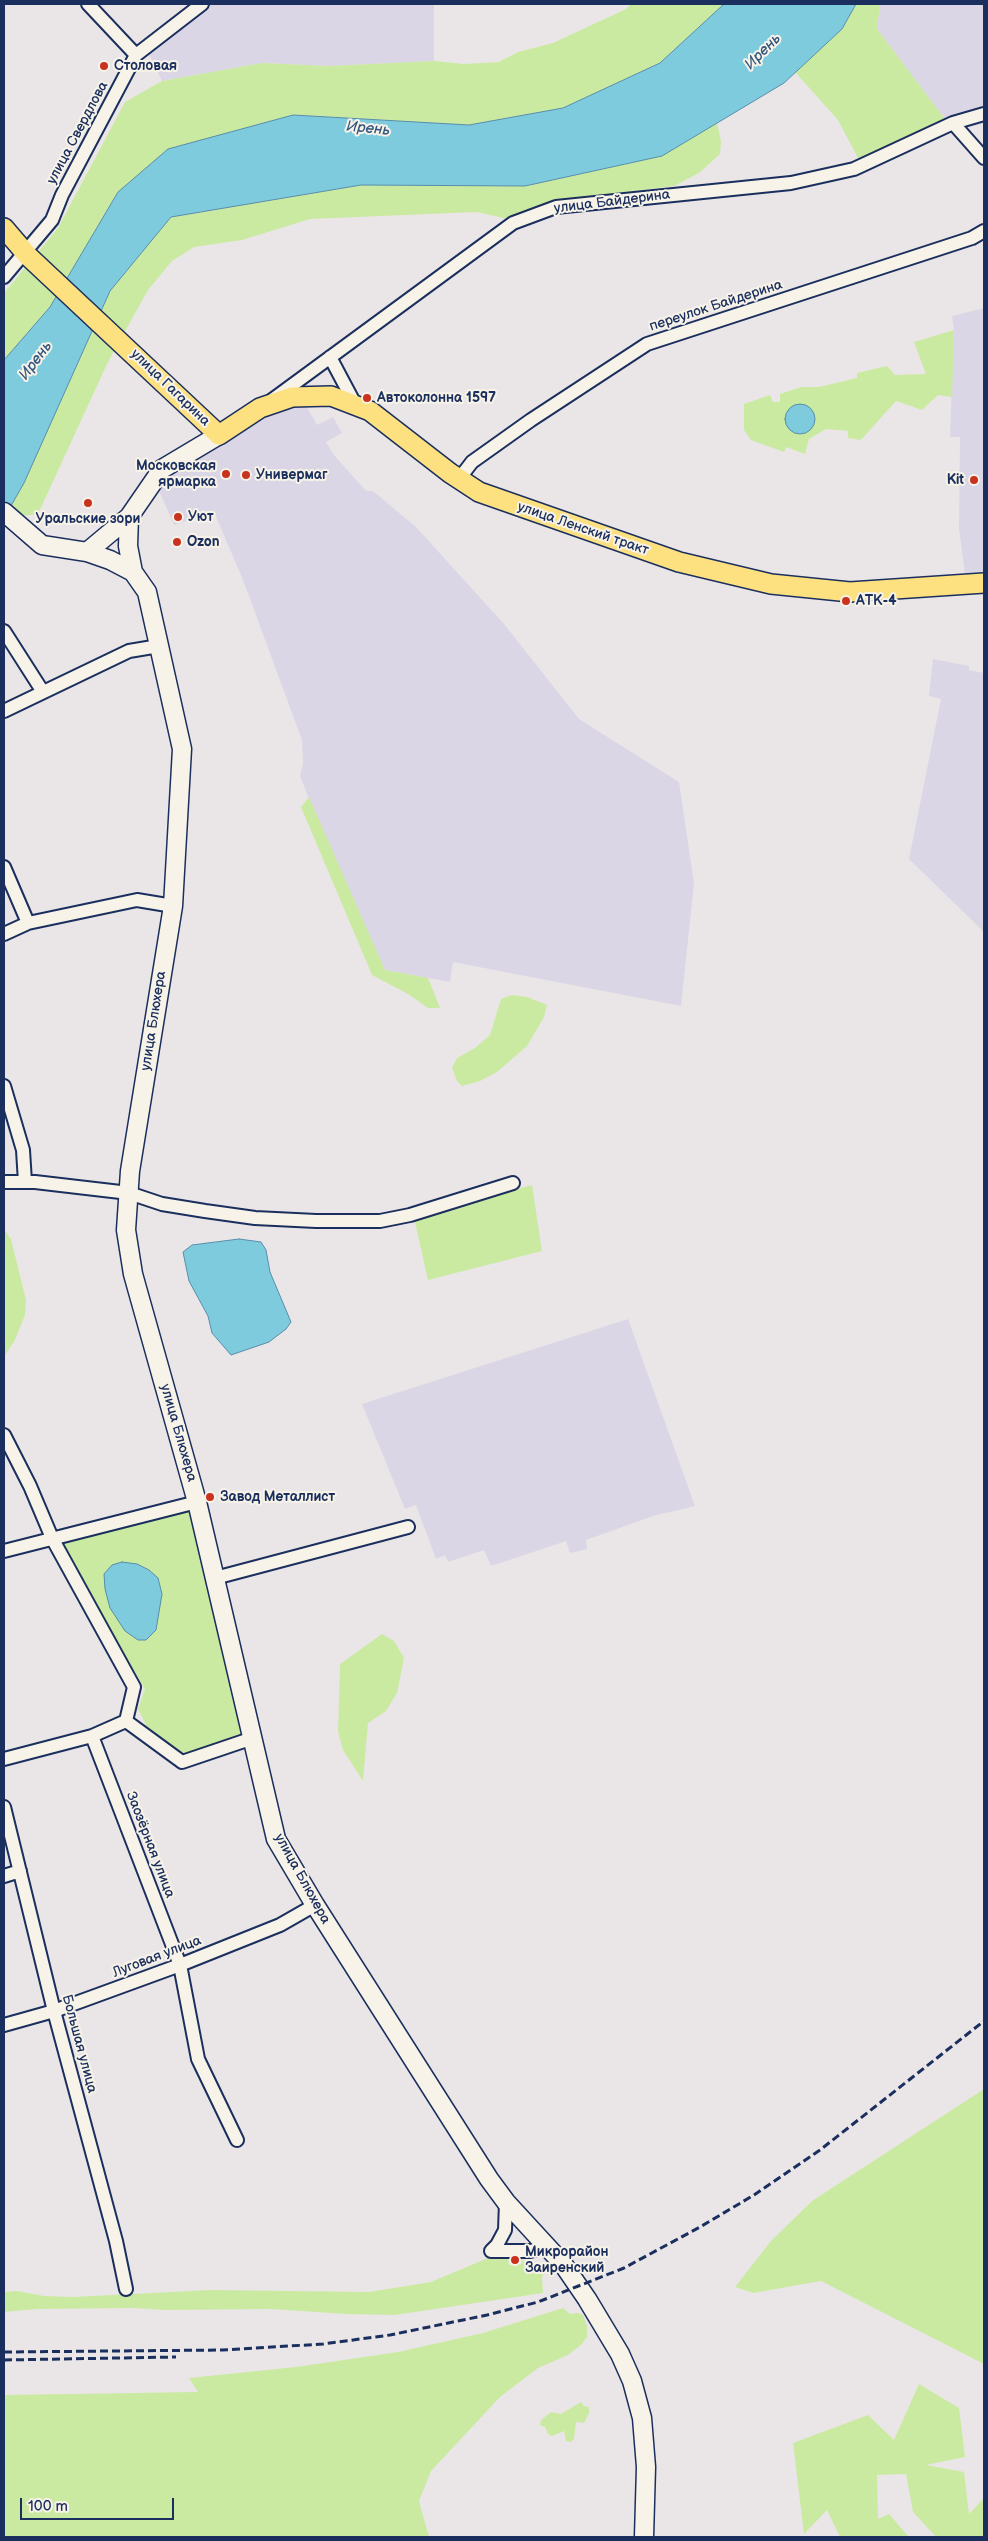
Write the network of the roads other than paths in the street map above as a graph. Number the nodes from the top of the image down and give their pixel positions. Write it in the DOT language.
graph roads {
  1 [pos="88,4"];
  2 [pos="202,4"];
  3 [pos="136,55"];
  4 [pos="984,114"];
  5 [pos="953,123"];
  6 [pos="984,158"];
  7 [pos="4,228"];
  8 [pos="984,231"];
  9 [pos="27,255"];
  10 [pos="4,277"];
  11 [pos="330,357"];
  12 [pos="356,406"];
  13 [pos="260,408"];
  14 [pos="219,435"];
  15 [pos="459,478"];
  16 [pos="4,512"];
  17 [pos="129,517"];
  18 [pos="87,552"];
  19 [pos="133,572"];
  20 [pos="984,583"];
  21 [pos="4,631"];
  22 [pos="159,646"];
  23 [pos="42,692"];
  24 [pos="4,711"];
  25 [pos="4,867"];
  26 [pos="173,906"];
  27 [pos="28,923"];
  28 [pos="4,934"];
  29 [pos="4,1086"];
  30 [pos="4,1182"];
  31 [pos="25,1182"];
  32 [pos="512,1183"];
  33 [pos="129,1193"];
  34 [pos="4,1435"];
  35 [pos="197,1502"];
  36 [pos="408,1528"];
  37 [pos="52,1538"];
  38 [pos="4,1551"];
  39 [pos="215,1578"];
  40 [pos="126,1721"];
  41 [pos="92,1736"];
  42 [pos="253,1738"];
  43 [pos="4,1759"];
  44 [pos="4,1807"];
  45 [pos="20,1872"];
  46 [pos="4,1876"];
  47 [pos="315,1905"];
  48 [pos="180,1965"];
  49 [pos="54,2011"];
  50 [pos="4,2025"];
  51 [pos="237,2140"];
  52 [pos="506,2202"];
  53 [pos="548,2247"];
  54 [pos="126,2289"];
  55 [pos="644,2537"];
  1 -- 3 [label="street"];
  2 -- 3 [label="street, улица Свердлова"];
  3 -- 9 [label="street, улица Свердлова"];
  4 -- 5 [label="street, улица Байдерина"];
  5 -- 6 [label="street"];
  5 -- 11 [label="street, улица Байдерина"];
  7 -- 9 [label="main road"];
  8 -- 15 [label="street, переулок Байдерина"];
  9 -- 10 [label="street"];
  9 -- 14 [label="main road, улица Гагарина"];
  11 -- 12 [label="street"];
  11 -- 13 [label="street, улица Байдерина"];
  12 -- 13 [label="main road, улица Ленский тракт"];
  12 -- 15 [label="main road, улица Ленский тракт"];
  13 -- 14 [label="main road, улица Ленский тракт"];
  14 -- 17 [label="street"];
  15 -- 20 [label="main road, улица Ленский тракт"];
  16 -- 18 [label="street, улица Блюхера"];
  17 -- 18 [label="street"];
  17 -- 19 [label="street, улица Блюхера"];
  18 -- 19 [label="street, улица Блюхера"];
  19 -- 22 [label="street, улица Блюхера"];
  21 -- 23 [label="street"];
  22 -- 23 [label="street"];
  22 -- 26 [label="street, улица Блюхера"];
  23 -- 24 [label="street"];
  25 -- 27 [label="street"];
  26 -- 27 [label="street"];
  26 -- 33 [label="street, улица Блюхера"];
  27 -- 28 [label="street"];
  29 -- 31 [label="street"];
  30 -- 31 [label="street"];
  31 -- 33 [label="street"];
  32 -- 33 [label="street"];
  33 -- 35 [label="street, улица Блюхера"];
  34 -- 37 [label="street"];
  35 -- 37 [label="street"];
  35 -- 39 [label="street, улица Блюхера"];
  36 -- 39 [label="street"];
  37 -- 38 [label="street"];
  37 -- 40 [label="street"];
  39 -- 42 [label="street, улица Блюхера"];
  40 -- 41 [label="street"];
  40 -- 42 [label="street"];
  41 -- 43 [label="street"];
  41 -- 48 [label="street, Заозёрная улица"];
  42 -- 47 [label="street, улица Блюхера"];
  44 -- 45 [label="street, Большая улица"];
  45 -- 46 [label="street"];
  45 -- 49 [label="street, Большая улица"];
  47 -- 48 [label="street, Луговая улица"];
  47 -- 52 [label="street, улица Блюхера"];
  48 -- 49 [label="street, Луговая улица"];
  48 -- 51 [label="street, Заозёрная улица"];
  49 -- 50 [label="street, Луговая улица"];
  49 -- 54 [label="street, Большая улица"];
  52 -- 53 [label="street, улица Блюхера"];
  52 -- 53 [label="street"];
  53 -- 55 [label="street, улица Блюхера"];
}
